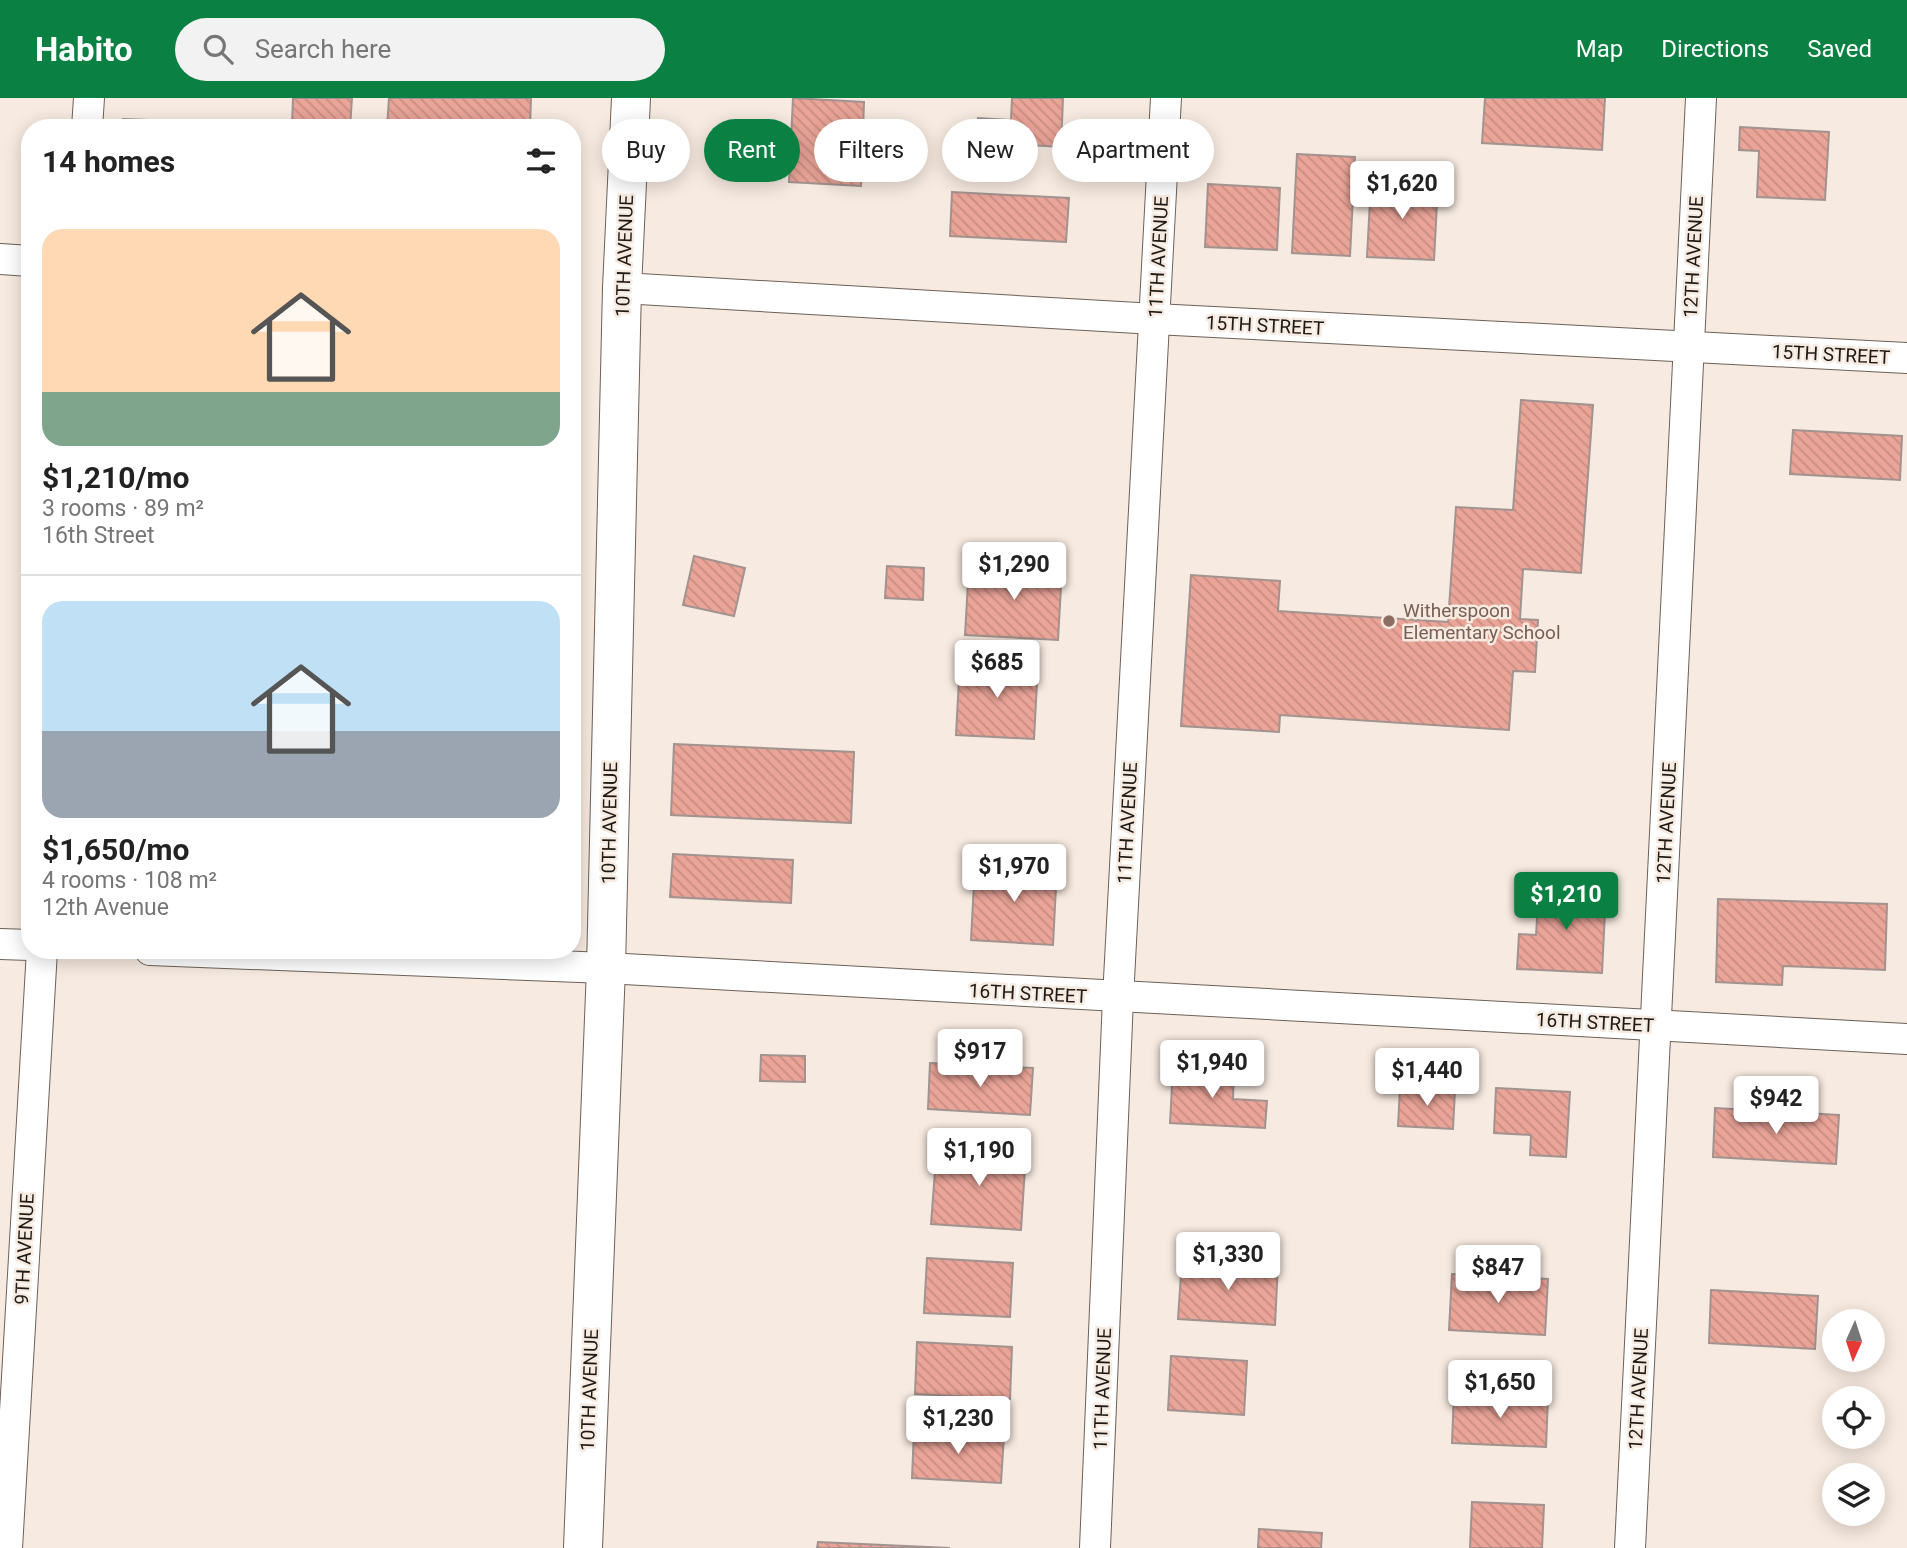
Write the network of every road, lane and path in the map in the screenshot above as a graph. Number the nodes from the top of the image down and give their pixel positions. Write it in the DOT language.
graph roads {
  1 [pos="89,98"];
  2 [pos="631,98"];
  3 [pos="1166,98"];
  4 [pos="1701,98"];
  5 [pos="88,119"];
  6 [pos="0,260"];
  7 [pos="21,261"];
  8 [pos="622,288"];
  9 [pos="1155,319"];
  10 [pos="1688,347"];
  11 [pos="1907,358"];
  12 [pos="0,944"];
  13 [pos="21,945"];
  14 [pos="41,959"];
  15 [pos="378,959"];
  16 [pos="606,968"];
  17 [pos="1118,998"];
  18 [pos="1657,1025"];
  19 [pos="1907,1039"];
  20 [pos="7,1548"];
  21 [pos="583,1548"];
  22 [pos="1095,1548"];
  23 [pos="1630,1548"];
  1 -- 5 [label="street"];
  2 -- 8 [label="street, 10TH AVENUE"];
  3 -- 9 [label="street, 11TH AVENUE"];
  4 -- 10 [label="street, 12TH AVENUE"];
  6 -- 7 [label="street"];
  8 -- 9 [label="street, 15TH STREET"];
  8 -- 16 [label="street, 10TH AVENUE"];
  9 -- 10 [label="street, 15TH STREET"];
  9 -- 17 [label="street, 11TH AVENUE"];
  10 -- 11 [label="street, 15TH STREET"];
  10 -- 18 [label="street, 12TH AVENUE"];
  12 -- 13 [label="street"];
  14 -- 20 [label="street, 9TH AVENUE"];
  15 -- 16 [label="street, 16TH STREET"];
  16 -- 17 [label="street, 16TH STREET"];
  16 -- 21 [label="street, 10TH AVENUE"];
  17 -- 18 [label="street, 16TH STREET"];
  17 -- 22 [label="street, 11TH AVENUE"];
  18 -- 19 [label="street, 16TH STREET"];
  18 -- 23 [label="street, 12TH AVENUE"];
}
